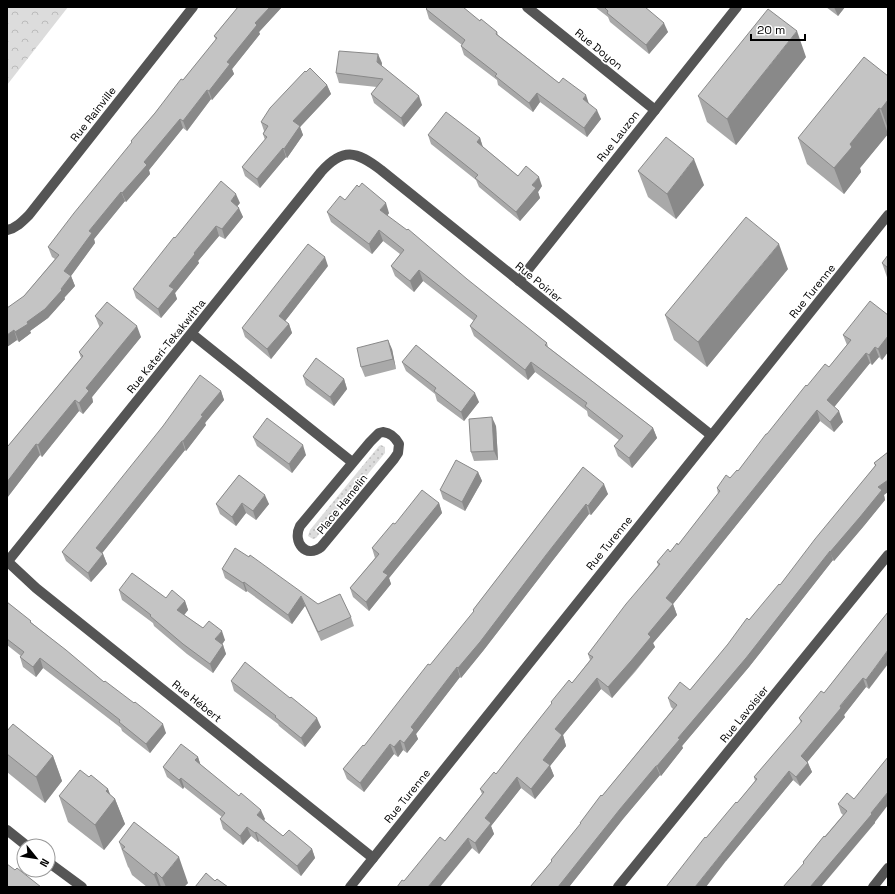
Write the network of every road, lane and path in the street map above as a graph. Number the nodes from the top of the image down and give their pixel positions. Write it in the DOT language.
graph roads {
  1 [pos="193,7"];
  2 [pos="528,7"];
  3 [pos="737,7"];
  4 [pos="655,110"];
  5 [pos="348,155"];
  6 [pos="888,215"];
  7 [pos="7,230"];
  8 [pos="519,281"];
  9 [pos="192,334"];
  10 [pos="711,436"];
  11 [pos="352,462"];
  12 [pos="888,555"];
  13 [pos="7,561"];
  14 [pos="7,830"];
  15 [pos="17,838"];
  16 [pos="373,858"];
  17 [pos="56,868"];
  18 [pos="888,868"];
  19 [pos="82,887"];
  20 [pos="350,887"];
  21 [pos="618,887"];
  22 [pos="873,887"];
  1 -- 7 [label="street, Rue Rainville"];
  2 -- 4 [label="street, Rue Doyon"];
  3 -- 4 [label="street, Rue Lauzon"];
  4 -- 8 [label="street, Rue Lauzon"];
  5 -- 8 [label="street, Rue Poirier"];
  5 -- 9 [label="street, Rue Kateri-Tekakwitha"];
  6 -- 10 [label="street, Rue Turenne"];
  8 -- 10 [label="street, Rue Poirier"];
  9 -- 11 [label="street, Place Hamelin"];
  9 -- 13 [label="street, Rue Kateri-Tekakwitha"];
  10 -- 16 [label="street, Rue Turenne"];
  11 -- 11 [label="street, Place Hamelin"];
  12 -- 21 [label="street, Rue Lavoisier"];
  13 -- 16 [label="street, Rue Hébert"];
  14 -- 15 [label="street"];
  16 -- 20 [label="street, Rue Turenne"];
  17 -- 19 [label="street"];
  18 -- 22 [label="street"];
}
